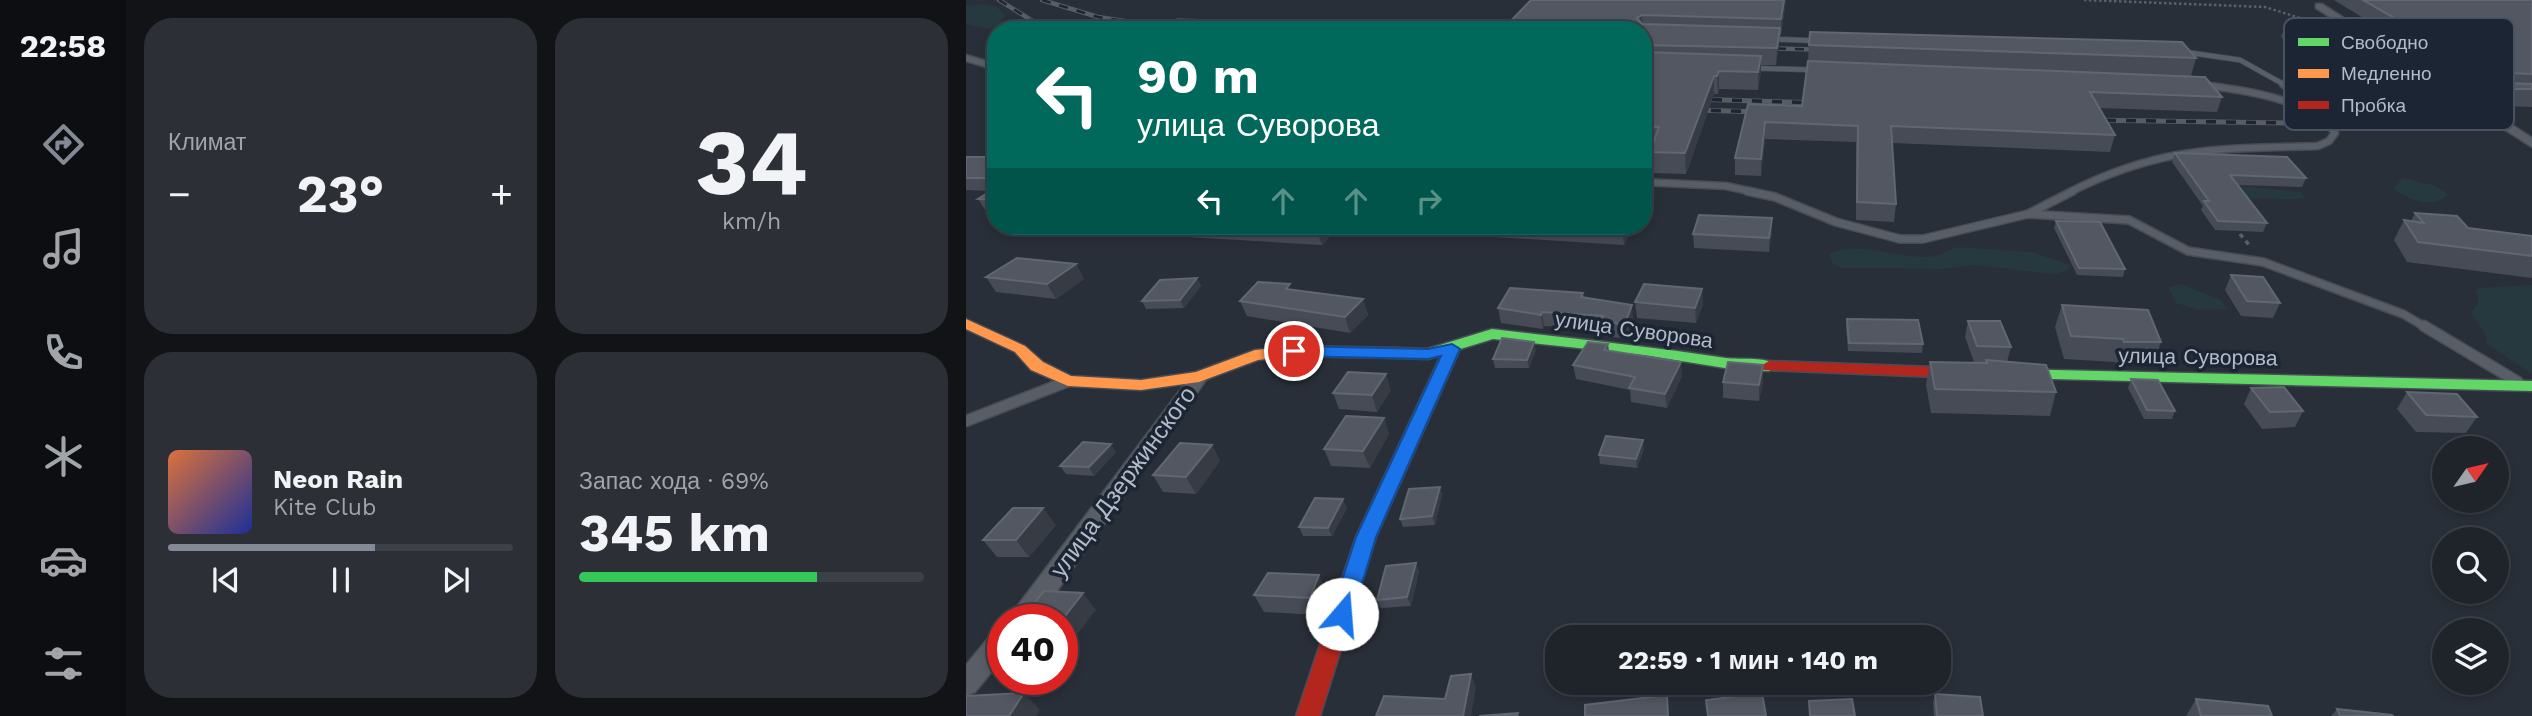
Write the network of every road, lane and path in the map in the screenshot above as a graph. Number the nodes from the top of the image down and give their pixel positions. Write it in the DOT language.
graph roads {
  1 [pos="2084,0"];
  2 [pos="2319,6"];
  3 [pos="2298,18"];
  4 [pos="2338,18"];
  5 [pos="1764,39"];
  6 [pos="1831,41"];
  7 [pos="2173,51"];
  8 [pos="966,58"];
  9 [pos="987,64"];
  10 [pos="1743,68"];
  11 [pos="1827,71"];
  12 [pos="2284,84"];
  13 [pos="2190,85"];
  14 [pos="2514,96"];
  15 [pos="2532,96"];
  16 [pos="2284,104"];
  17 [pos="2334,130"];
  18 [pos="2512,130"];
  19 [pos="2532,143"];
  20 [pos="1652,182"];
  21 [pos="2028,214"];
  22 [pos="2240,234"];
  23 [pos="2249,245"];
  24 [pos="966,323"];
  25 [pos="1452,349"];
  26 [pos="1976,373"];
  27 [pos="2003,374"];
  28 [pos="1199,377"];
  29 [pos="1068,381"];
  30 [pos="2530,389"];
  31 [pos="966,421"];
  32 [pos="1031,604"];
  33 [pos="987,658"];
  34 [pos="966,684"];
  35 [pos="1308,716"];
  1 -- 3 [label="path"];
  2 -- 4 [label="street"];
  5 -- 6 [label="lane"];
  7 -- 12 [label="lane"];
  8 -- 9 [label="street"];
  10 -- 11 [label="lane"];
  13 -- 16 [label="lane"];
  14 -- 15 [label="street"];
  17 -- 21 [label="lane"];
  18 -- 19 [label="street"];
  20 -- 21 [label="lane"];
  21 -- 30 [label="lane"];
  22 -- 23 [label="path"];
  24 -- 29 [label="street, улица Суворова"];
  25 -- 26 [label="street, улица Суворова"];
  25 -- 28 [label="street, улица Суворова"];
  25 -- 35 [label="street"];
  27 -- 30 [label="street, улица Суворова"];
  28 -- 29 [label="street, улица Суворова"];
  28 -- 32 [label="street, улица Дзержинского"];
  29 -- 31 [label="lane"];
  33 -- 34 [label="street"];
}
